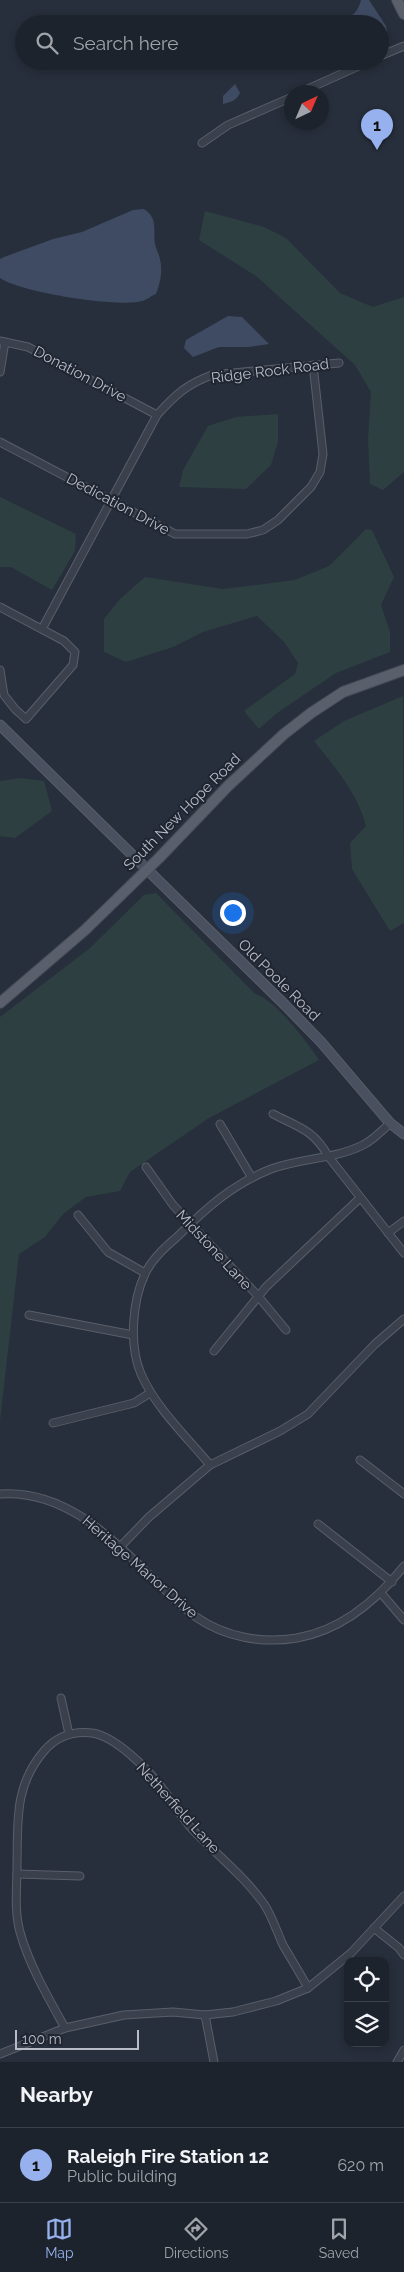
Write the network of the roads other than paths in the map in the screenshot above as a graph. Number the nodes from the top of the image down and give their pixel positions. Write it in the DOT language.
graph roads {
  1 [pos="397,0"];
  2 [pos="404,14"];
  3 [pos="404,46"];
  4 [pos="389,52"];
  5 [pos="350,70"];
  6 [pos="317,85"];
  7 [pos="284,100"];
  8 [pos="202,142"];
  9 [pos="2,341"];
  10 [pos="339,363"];
  11 [pos="313,365"];
  12 [pos="0,372"];
  13 [pos="157,415"];
  14 [pos="0,442"];
  15 [pos="111,501"];
  16 [pos="0,607"];
  17 [pos="42,629"];
  18 [pos="0,670"];
  19 [pos="404,670"];
  20 [pos="0,725"];
  21 [pos="148,869"];
  22 [pos="0,1003"];
  23 [pos="274,1114"];
  24 [pos="220,1124"];
  25 [pos="390,1124"];
  26 [pos="404,1134"];
  27 [pos="328,1156"];
  28 [pos="146,1167"];
  29 [pos="252,1178"];
  30 [pos="360,1198"];
  31 [pos="78,1215"];
  32 [pos="404,1221"];
  33 [pos="190,1223"];
  34 [pos="388,1233"];
  35 [pos="404,1253"];
  36 [pos="145,1273"];
  37 [pos="258,1296"];
  38 [pos="29,1315"];
  39 [pos="404,1319"];
  40 [pos="286,1330"];
  41 [pos="133,1335"];
  42 [pos="214,1351"];
  43 [pos="150,1393"];
  44 [pos="53,1423"];
  45 [pos="360,1460"];
  46 [pos="210,1464"];
  47 [pos="0,1494"];
  48 [pos="404,1494"];
  49 [pos="318,1524"];
  50 [pos="120,1547"];
  51 [pos="404,1566"];
  52 [pos="392,1582"];
  53 [pos="381,1593"];
  54 [pos="404,1620"];
  55 [pos="61,1698"];
  56 [pos="69,1734"];
  57 [pos="17,1874"];
  58 [pos="80,1876"];
  59 [pos="404,1896"];
  60 [pos="374,1928"];
  61 [pos="404,1954"];
  62 [pos="308,1988"];
  63 [pos="205,2015"];
  64 [pos="65,2028"];
  65 [pos="404,2050"];
  66 [pos="0,2054"];
  67 [pos="214,2062"];
  68 [pos="396,2062"];
  1 -- 2 [label="main road"];
  3 -- 4 [label="street"];
  5 -- 6 [label="street"];
  7 -- 8 [label="street"];
  9 -- 12 [label="street"];
  9 -- 13 [label="street, Donation Drive"];
  10 -- 11 [label="street, Ridge Rock Road"];
  11 -- 13 [label="street, Ridge Rock Road"];
  11 -- 15 [label="street, Dedication Drive"];
  13 -- 15 [label="street, Ridge Rock Road"];
  14 -- 15 [label="street, Dedication Drive"];
  15 -- 17 [label="street, Ridge Rock Road"];
  16 -- 17 [label="street"];
  17 -- 18 [label="street"];
  19 -- 21 [label="main road, South New Hope Road"];
  20 -- 21 [label="street, Old Poole Road"];
  21 -- 22 [label="main road, South New Hope Road"];
  21 -- 25 [label="street, Old Poole Road"];
  23 -- 27 [label="street"];
  24 -- 29 [label="street"];
  25 -- 26 [label="street, Old Poole Road"];
  25 -- 27 [label="street"];
  27 -- 29 [label="street"];
  27 -- 30 [label="street"];
  28 -- 33 [label="street, Midstone Lane"];
  29 -- 33 [label="street"];
  30 -- 34 [label="street"];
  30 -- 37 [label="street"];
  31 -- 36 [label="street"];
  32 -- 34 [label="street"];
  33 -- 36 [label="street"];
  33 -- 37 [label="street, Midstone Lane"];
  34 -- 35 [label="street"];
  36 -- 41 [label="street"];
  37 -- 40 [label="street, Midstone Lane"];
  37 -- 42 [label="street"];
  38 -- 41 [label="street"];
  39 -- 46 [label="street"];
  41 -- 43 [label="street"];
  43 -- 44 [label="street"];
  43 -- 46 [label="street"];
  45 -- 48 [label="street"];
  46 -- 50 [label="street"];
  47 -- 50 [label="street, Heritage Manor Drive"];
  49 -- 52 [label="street"];
  50 -- 53 [label="street, Heritage Manor Drive"];
  51 -- 52 [label="street, Heritage Manor Drive"];
  52 -- 53 [label="street, Heritage Manor Drive"];
  53 -- 54 [label="street"];
  55 -- 56 [label="street"];
  56 -- 57 [label="street"];
  56 -- 62 [label="street, Netherfield Lane"];
  57 -- 58 [label="street"];
  57 -- 64 [label="street"];
  59 -- 60 [label="street"];
  60 -- 61 [label="street"];
  60 -- 62 [label="street"];
  62 -- 63 [label="street"];
  63 -- 64 [label="street"];
  63 -- 67 [label="street"];
  64 -- 66 [label="street"];
  65 -- 68 [label="street"];
}
